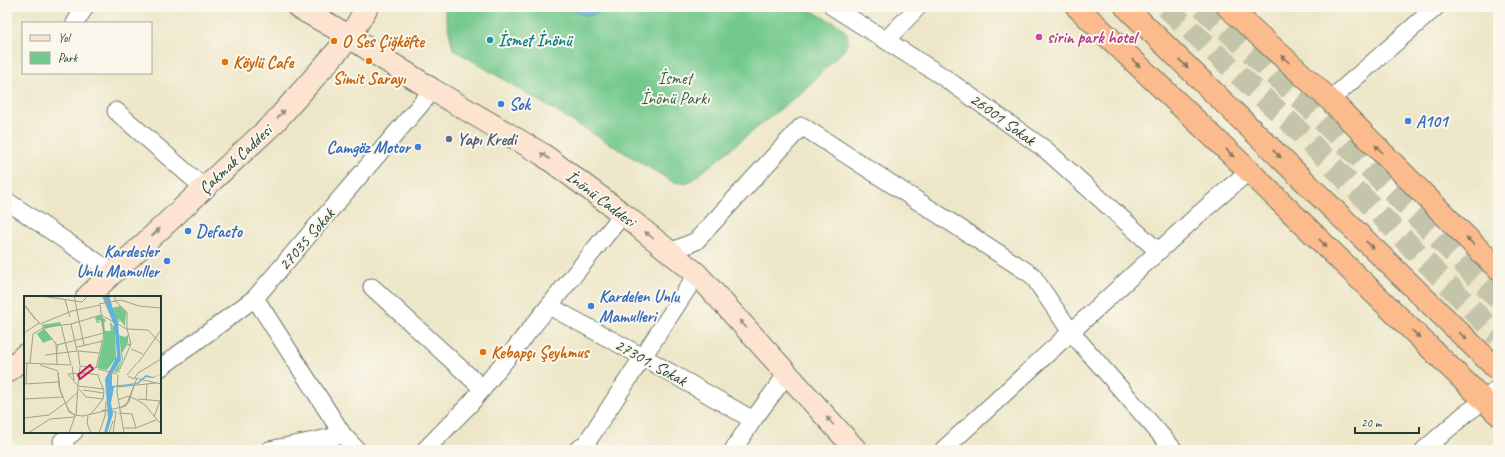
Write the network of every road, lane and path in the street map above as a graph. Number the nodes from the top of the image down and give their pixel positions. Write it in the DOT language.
graph roads {
  1 [pos="85,7"];
  2 [pos="298,7"];
  3 [pos="368,7"];
  4 [pos="833,7"];
  5 [pos="918,7"];
  6 [pos="1077,7"];
  7 [pos="1126,7"];
  8 [pos="1228,7"];
  9 [pos="1436,7"];
  10 [pos="76,22"];
  11 [pos="349,38"];
  12 [pos="886,40"];
  13 [pos="433,90"];
  14 [pos="1330,100"];
  15 [pos="116,111"];
  16 [pos="1249,171"];
  17 [pos="204,188"];
  18 [pos="7,201"];
  19 [pos="623,214"];
  20 [pos="1158,251"];
  21 [pos="670,252"];
  22 [pos="1498,269"];
  23 [pos="113,273"];
  24 [pos="697,274"];
  25 [pos="372,287"];
  26 [pos="88,296"];
  27 [pos="255,298"];
  28 [pos="549,306"];
  29 [pos="1071,332"];
  30 [pos="24,356"];
  31 [pos="643,357"];
  32 [pos="161,367"];
  33 [pos="1498,370"];
  34 [pos="7,372"];
  35 [pos="787,374"];
  36 [pos="483,389"];
  37 [pos="1495,404"];
  38 [pos="752,420"];
  39 [pos="73,433"];
  40 [pos="343,435"];
  41 [pos="67,450"];
  42 [pos="269,450"];
  43 [pos="357,450"];
  44 [pos="425,450"];
  45 [pos="576,450"];
  46 [pos="733,450"];
  47 [pos="856,450"];
  48 [pos="943,450"];
  49 [pos="1174,450"];
  50 [pos="1424,450"];
  1 -- 10 [label="street"];
  2 -- 11 [label="main road, İnönü Caddesi"];
  3 -- 11 [label="main road, Çakmak Caddesi"];
  4 -- 12 [label="street, 26001 Sokak"];
  5 -- 12 [label="street"];
  6 -- 16 [label="highway, one-way"];
  7 -- 33 [label="highway, one-way"];
  14 -- 8 [label="highway, one-way"];
  9 -- 14 [label="street"];
  11 -- 13 [label="main road, İnönü Caddesi"];
  17 -- 11 [label="main road, Çakmak Caddesi, one-way"];
  12 -- 20 [label="street, 26001 Sokak"];
  19 -- 13 [label="main road, İnönü Caddesi, one-way"];
  13 -- 27 [label="street, 27035 Sokak"];
  22 -- 14 [label="highway, one-way"];
  15 -- 17 [label="street"];
  16 -- 20 [label="street"];
  16 -- 37 [label="highway, one-way"];
  23 -- 17 [label="main road, Çakmak Caddesi, one-way"];
  18 -- 23 [label="street"];
  21 -- 19 [label="main road, İnönü Caddesi, one-way"];
  19 -- 28 [label="street"];
  20 -- 29 [label="street"];
  21 -- 24 [label="main road, İnönü Caddesi"];
  21 -- 29 [label="street"];
  23 -- 26 [label="main road, Çakmak Caddesi"];
  24 -- 31 [label="street"];
  35 -- 24 [label="main road, İnönü Caddesi, one-way"];
  25 -- 36 [label="street"];
  27 -- 32 [label="street, 27035 Sokak"];
  27 -- 40 [label="street"];
  28 -- 31 [label="street, 27301. Sokak"];
  28 -- 36 [label="street"];
  29 -- 48 [label="street"];
  29 -- 49 [label="street"];
  30 -- 34 [label="main road"];
  31 -- 38 [label="street, 27301. Sokak"];
  31 -- 45 [label="street"];
  35 -- 38 [label="street"];
  47 -- 35 [label="main road, İnönü Caddesi, one-way"];
  36 -- 44 [label="street"];
  37 -- 50 [label="street"];
  38 -- 46 [label="street"];
  39 -- 41 [label="street"];
  40 -- 42 [label="street"];
  40 -- 43 [label="street"];
}
